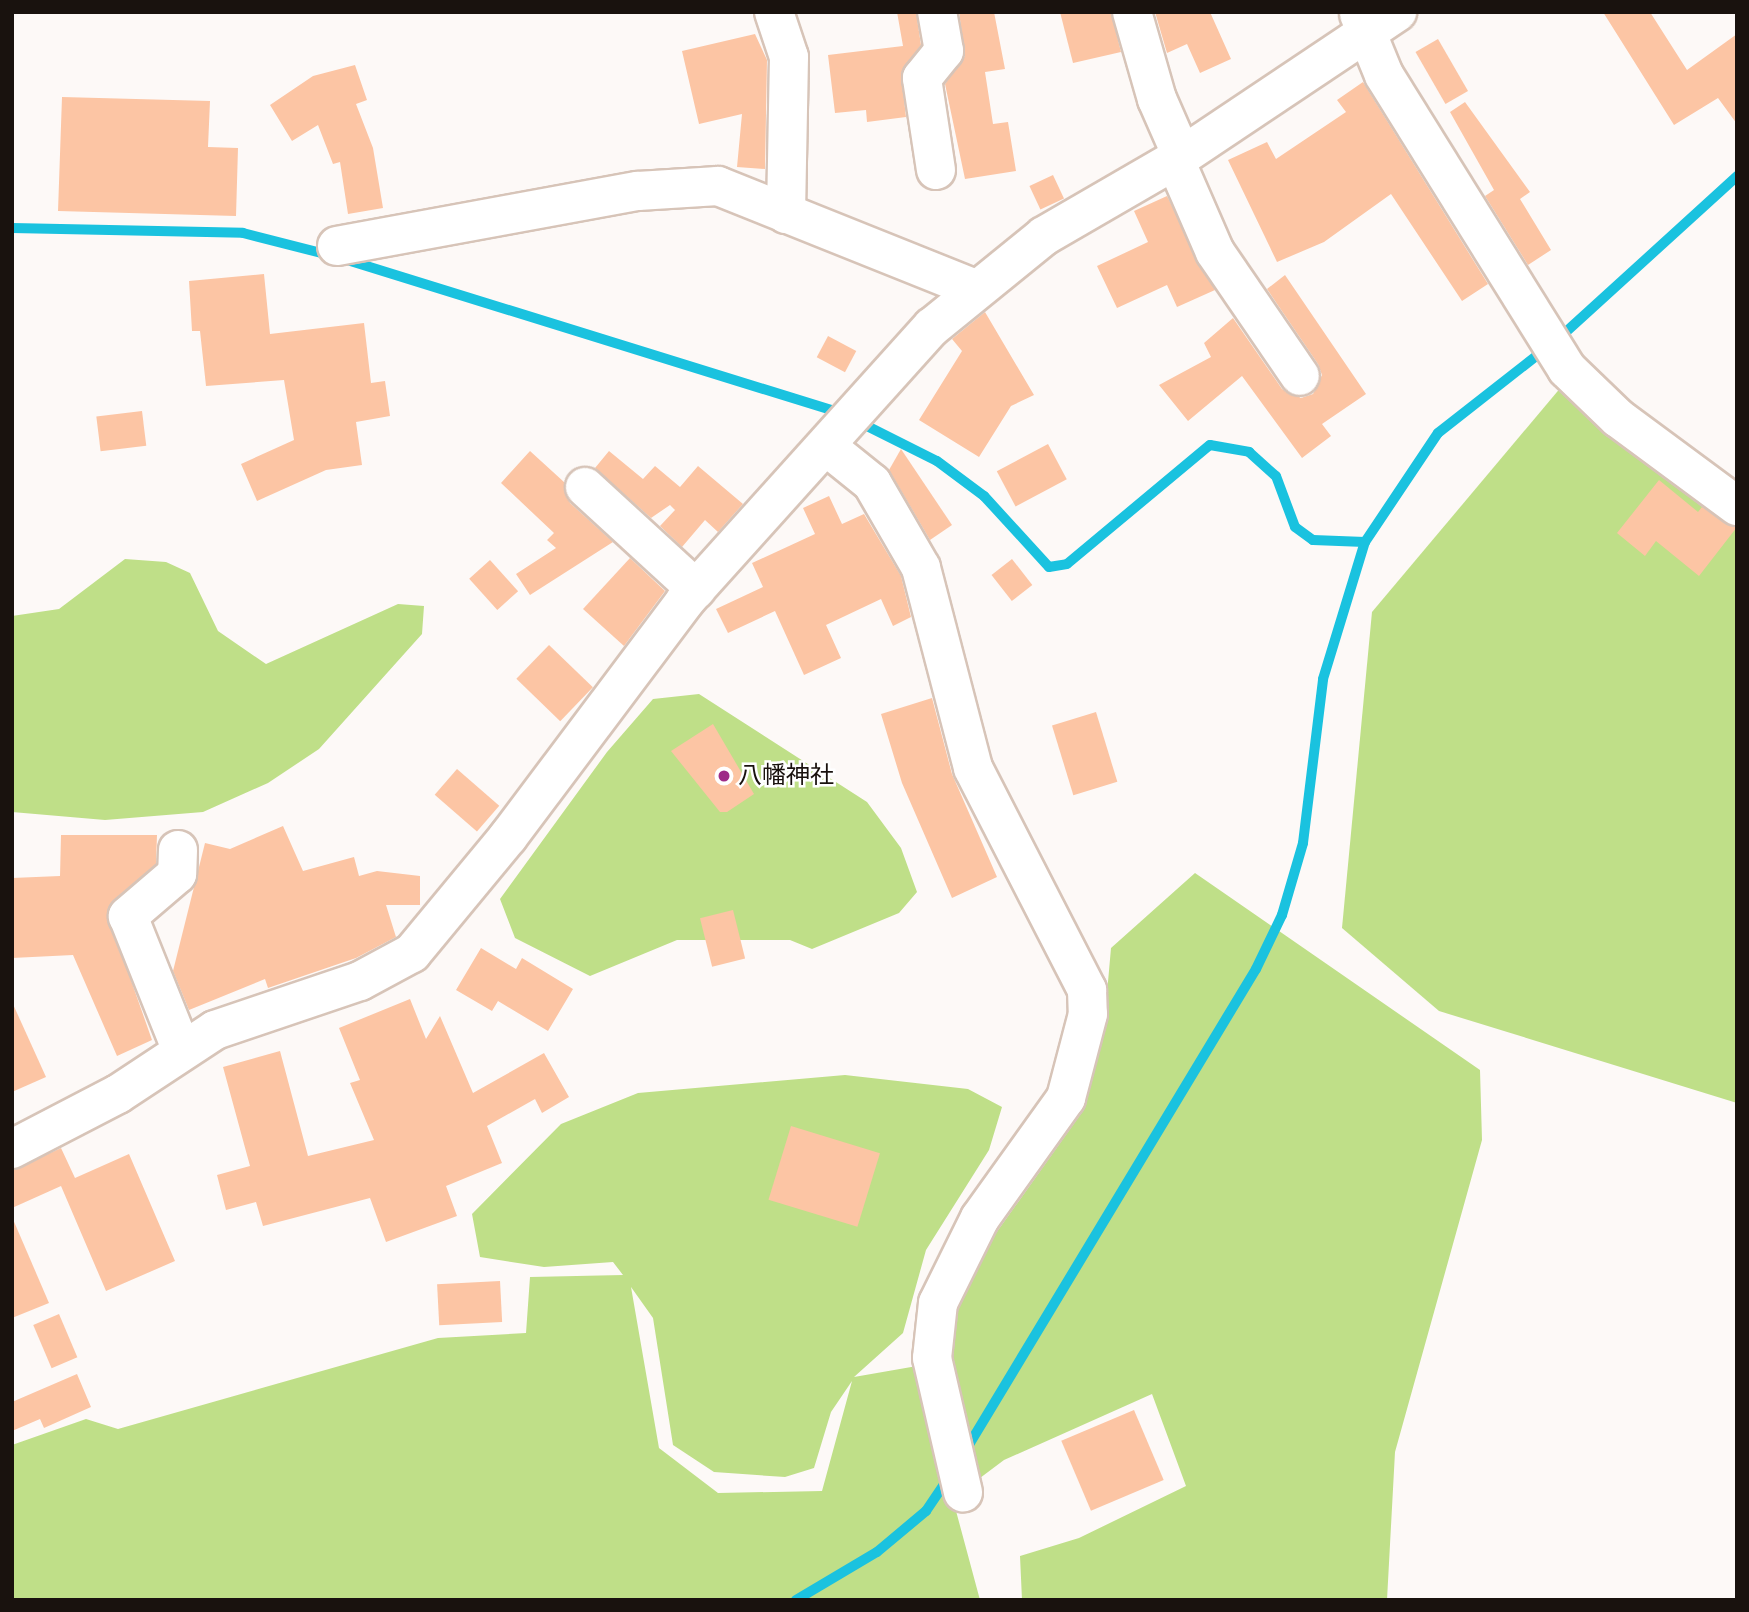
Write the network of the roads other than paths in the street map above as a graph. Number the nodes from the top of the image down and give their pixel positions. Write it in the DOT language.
graph roads {
  1 [pos="774,12"];
  2 [pos="937,12"];
  3 [pos="1132,12"];
  4 [pos="1397,12"];
  5 [pos="1363,25"];
  6 [pos="1179,158"];
  7 [pos="936,170"];
  8 [pos="786,214"];
  9 [pos="337,246"];
  10 [pos="976,289"];
  11 [pos="1300,376"];
  12 [pos="843,425"];
  13 [pos="585,487"];
  14 [pos="1737,506"];
  15 [pos="696,589"];
  16 [pos="178,849"];
  17 [pos="182,1051"];
  18 [pos="12,1149"];
  19 [pos="963,1492"];
  1 -- 8 [label="street"];
  2 -- 7 [label="street"];
  3 -- 6 [label="street"];
  4 -- 5 [label="street"];
  5 -- 6 [label="street"];
  5 -- 14 [label="street"];
  6 -- 10 [label="street"];
  6 -- 11 [label="street"];
  8 -- 9 [label="street"];
  8 -- 10 [label="street"];
  10 -- 12 [label="street"];
  12 -- 15 [label="street"];
  12 -- 19 [label="street"];
  13 -- 15 [label="street"];
  15 -- 17 [label="street"];
  16 -- 17 [label="street"];
  17 -- 18 [label="street"];
}
